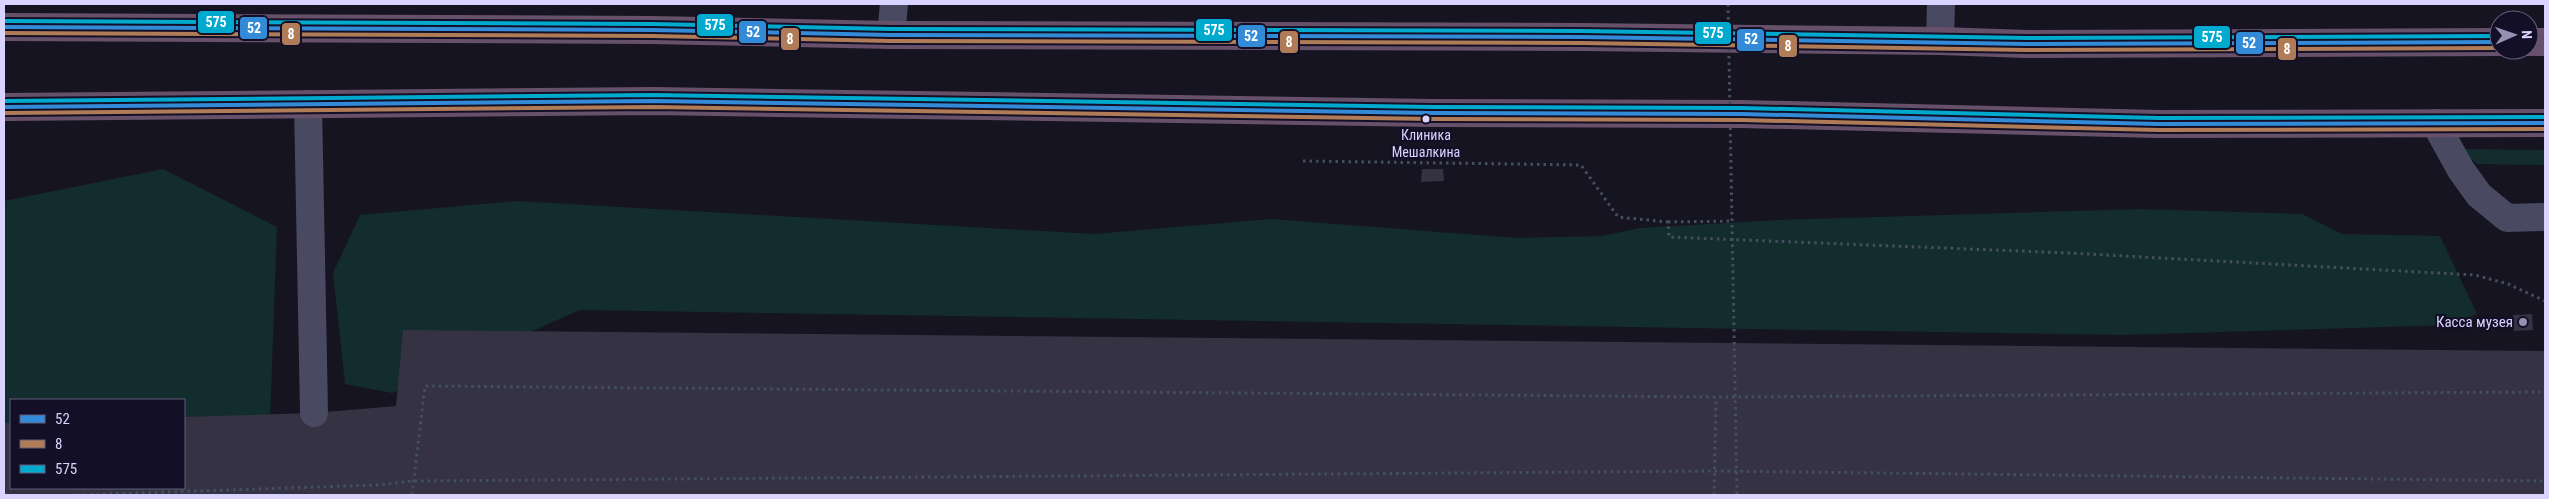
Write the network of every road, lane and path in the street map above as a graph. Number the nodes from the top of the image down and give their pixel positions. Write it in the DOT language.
graph roads {
  1 [pos="894,4"];
  2 [pos="1728,4"];
  3 [pos="1941,4"];
  4 [pos="4,27"];
  5 [pos="891,35"];
  6 [pos="1940,41"];
  7 [pos="2489,42"];
  8 [pos="308,104"];
  9 [pos="4,107"];
  10 [pos="2435,123"];
  11 [pos="2545,124"];
  12 [pos="1303,161"];
  13 [pos="2545,217"];
  14 [pos="1732,221"];
  15 [pos="1668,222"];
  16 [pos="2545,301"];
  17 [pos="2545,392"];
  18 [pos="1716,397"];
  19 [pos="314,413"];
  20 [pos="1715,471"];
  21 [pos="413,481"];
  22 [pos="2545,481"];
  23 [pos="77,495"];
  24 [pos="412,495"];
  25 [pos="1714,495"];
  26 [pos="1736,495"];
  1 -- 5 [label="street"];
  2 -- 14 [label="path, bridge"];
  3 -- 6 [label="street"];
  4 -- 5 [label="highway"];
  5 -- 6 [label="highway"];
  6 -- 7 [label="highway"];
  8 -- 9 [label="highway"];
  8 -- 10 [label="highway"];
  8 -- 19 [label="street"];
  10 -- 11 [label="highway"];
  10 -- 13 [label="street"];
  12 -- 15 [label="path"];
  14 -- 15 [label="path"];
  14 -- 26 [label="path, bridge"];
  15 -- 16 [label="path"];
  17 -- 18 [label="path"];
  18 -- 20 [label="path"];
  18 -- 21 [label="path"];
  20 -- 21 [label="path"];
  20 -- 22 [label="path"];
  20 -- 25 [label="path"];
  21 -- 23 [label="path"];
  21 -- 24 [label="path"];
}
